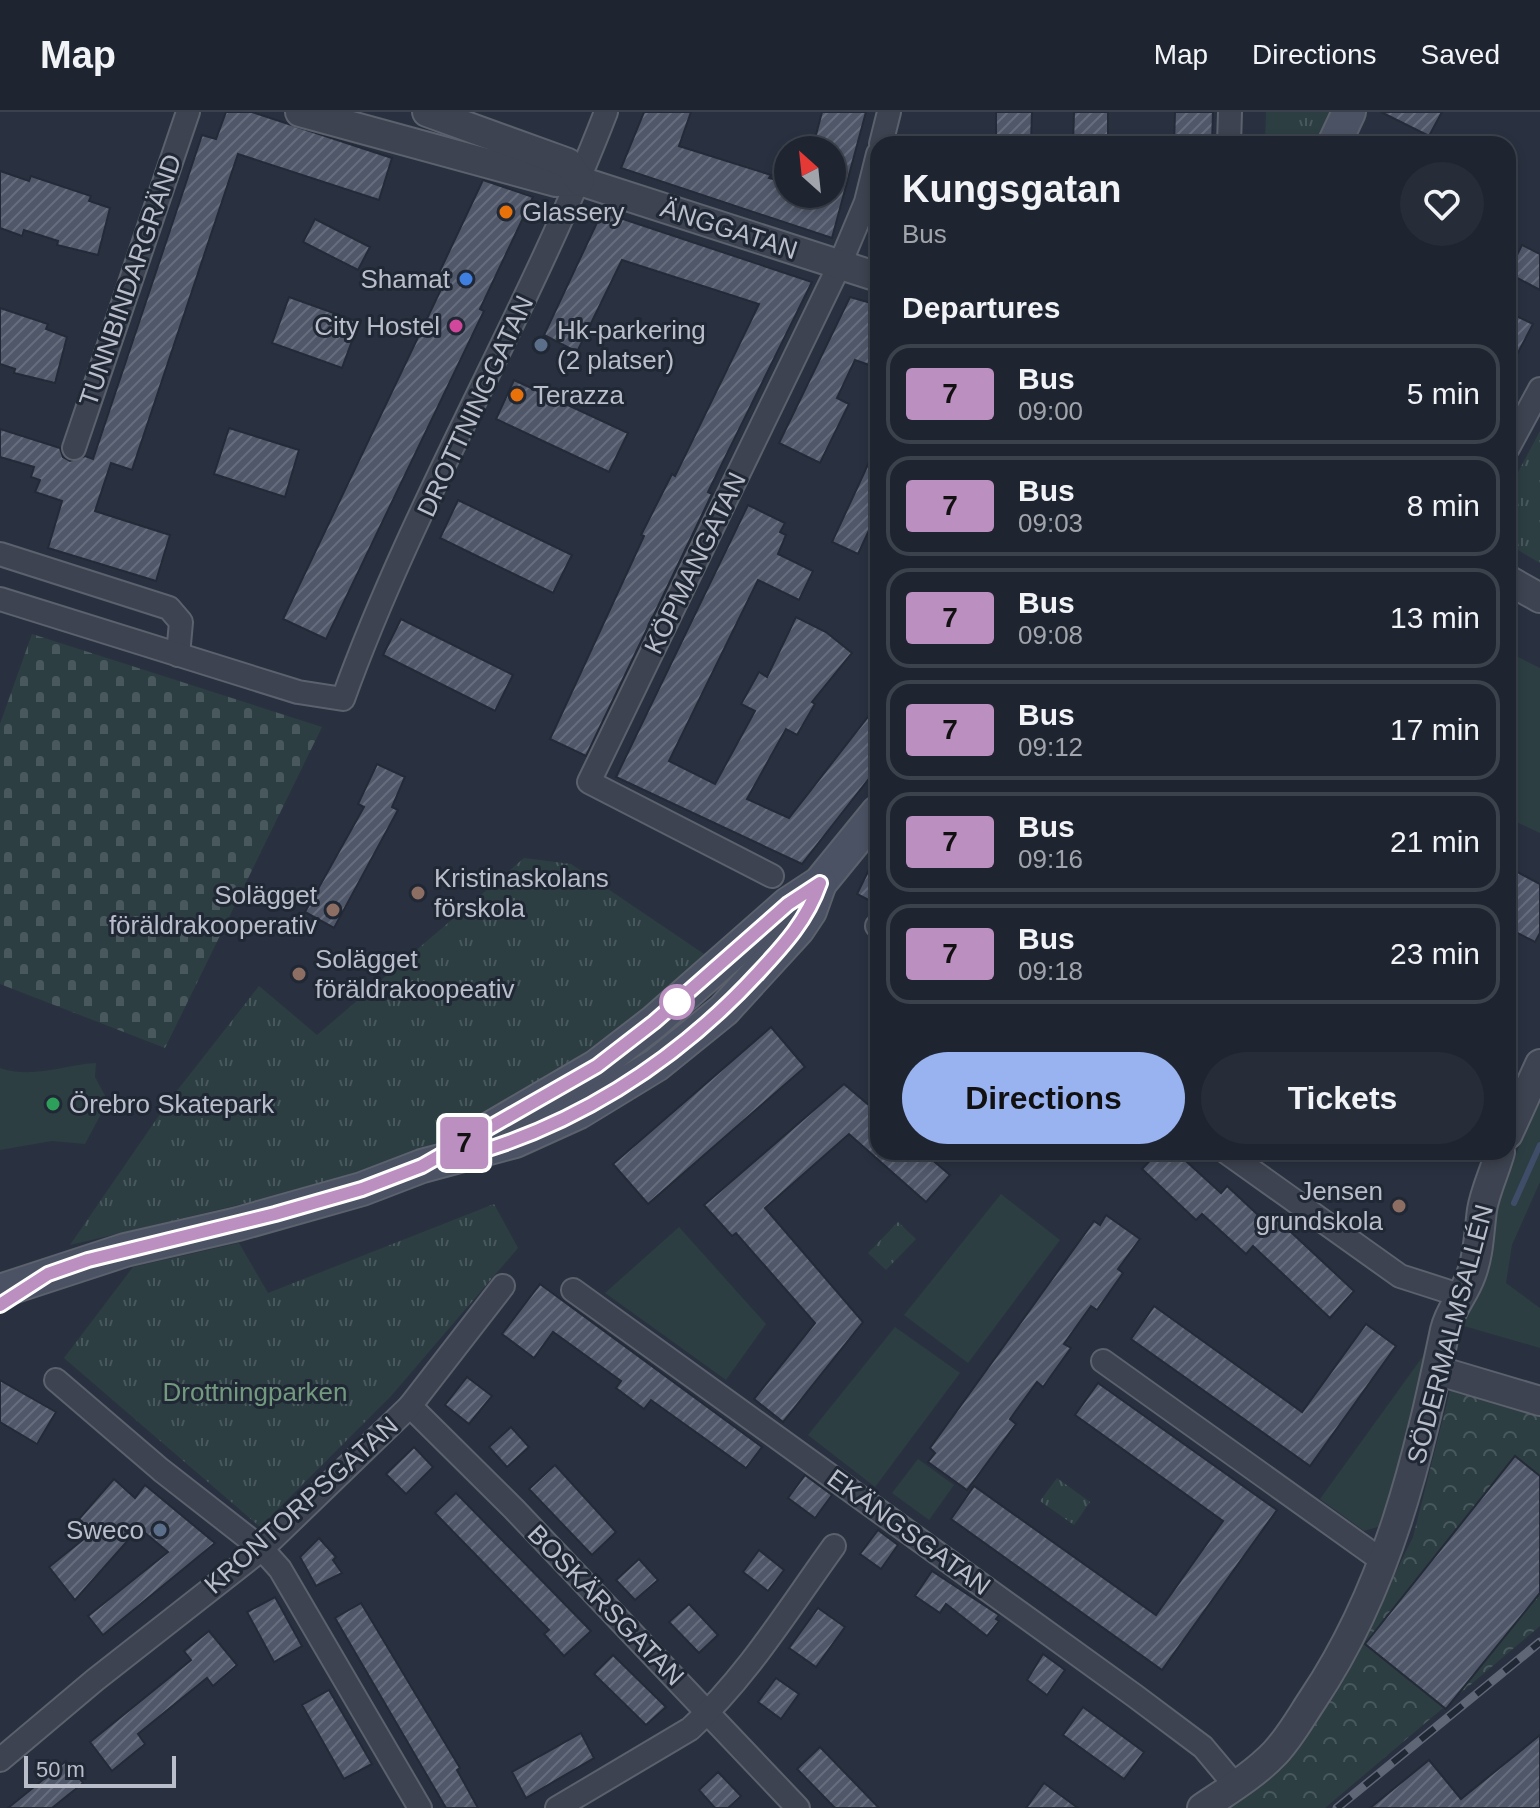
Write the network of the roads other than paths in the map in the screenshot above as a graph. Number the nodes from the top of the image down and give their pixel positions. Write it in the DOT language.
graph roads {
  1 [pos="188,112"];
  2 [pos="300,112"];
  3 [pos="427,112"];
  4 [pos="606,112"];
  5 [pos="889,112"];
  6 [pos="1230,112"];
  7 [pos="1349,112"];
  8 [pos="338,118"];
  9 [pos="883,136"];
  10 [pos="1229,136"];
  11 [pos="1338,136"];
  12 [pos="580,181"];
  13 [pos="870,186"];
  14 [pos="840,264"];
  15 [pos="870,274"];
  16 [pos="1540,389"];
  17 [pos="1516,433"];
  18 [pos="74,448"];
  19 [pos="0,554"];
  20 [pos="1516,584"];
  21 [pos="1540,598"];
  22 [pos="0,599"];
  23 [pos="178,655"];
  24 [pos="870,822"];
  25 [pos="772,876"];
  26 [pos="1540,1064"];
  27 [pos="1516,1116"];
  28 [pos="1237,1160"];
  29 [pos="1498,1160"];
  30 [pos="48,1274"];
  31 [pos="503,1286"];
  32 [pos="573,1290"];
  33 [pos="0,1291"];
  34 [pos="1459,1295"];
  35 [pos="0,1305"];
  36 [pos="1103,1361"];
  37 [pos="1439,1371"];
  38 [pos="56,1380"];
  39 [pos="1540,1401"];
  40 [pos="410,1406"];
  41 [pos="834,1546"];
  42 [pos="262,1549"];
  43 [pos="1384,1562"];
  44 [pos="708,1713"];
  45 [pos="0,1760"];
  46 [pos="1235,1785"];
  47 [pos="420,1808"];
  48 [pos="557,1808"];
  49 [pos="798,1808"];
  50 [pos="1202,1808"];
  1 -- 18 [label="street, TUNNBINDARGRÄND"];
  2 -- 8 [label="street, ÄNGGATAN"];
  3 -- 12 [label="street, ÄNGGATAN"];
  4 -- 12 [label="street, DROTTNINGGATAN"];
  5 -- 9 [label="street"];
  6 -- 10 [label="street"];
  7 -- 11 [label="main road"];
  8 -- 12 [label="street, ÄNGGATAN"];
  12 -- 14 [label="street, ÄNGGATAN"];
  12 -- 23 [label="street, DROTTNINGGATAN"];
  13 -- 14 [label="street, KÖPMANGATAN"];
  14 -- 15 [label="street, ÄNGGATAN"];
  14 -- 25 [label="street, KÖPMANGATAN"];
  16 -- 17 [label="street"];
  19 -- 23 [label="street"];
  20 -- 21 [label="street"];
  22 -- 23 [label="street"];
  24 -- 30 [label="main road"];
  26 -- 27 [label="street"];
  28 -- 34 [label="street"];
  29 -- 34 [label="street, SÖDERMALMSALLÉN"];
  30 -- 33 [label="main road"];
  30 -- 35 [label="main road"];
  31 -- 40 [label="street, KRONTORPSGATAN"];
  32 -- 46 [label="street, EKÄNGSGATAN"];
  34 -- 37 [label="street, SÖDERMALMSALLÉN"];
  36 -- 43 [label="street"];
  37 -- 39 [label="street"];
  37 -- 43 [label="street, SÖDERMALMSALLÉN"];
  38 -- 42 [label="street"];
  40 -- 42 [label="street, KRONTORPSGATAN"];
  40 -- 44 [label="street, BOSKÄRSGATAN"];
  41 -- 44 [label="street"];
  42 -- 45 [label="street, KRONTORPSGATAN"];
  42 -- 47 [label="street"];
  43 -- 46 [label="street, SÖDERMALMSALLÉN"];
  44 -- 48 [label="street"];
  44 -- 49 [label="street, BOSKÄRSGATAN"];
  46 -- 50 [label="street, SÖDERMALMSALLÉN"];
}
